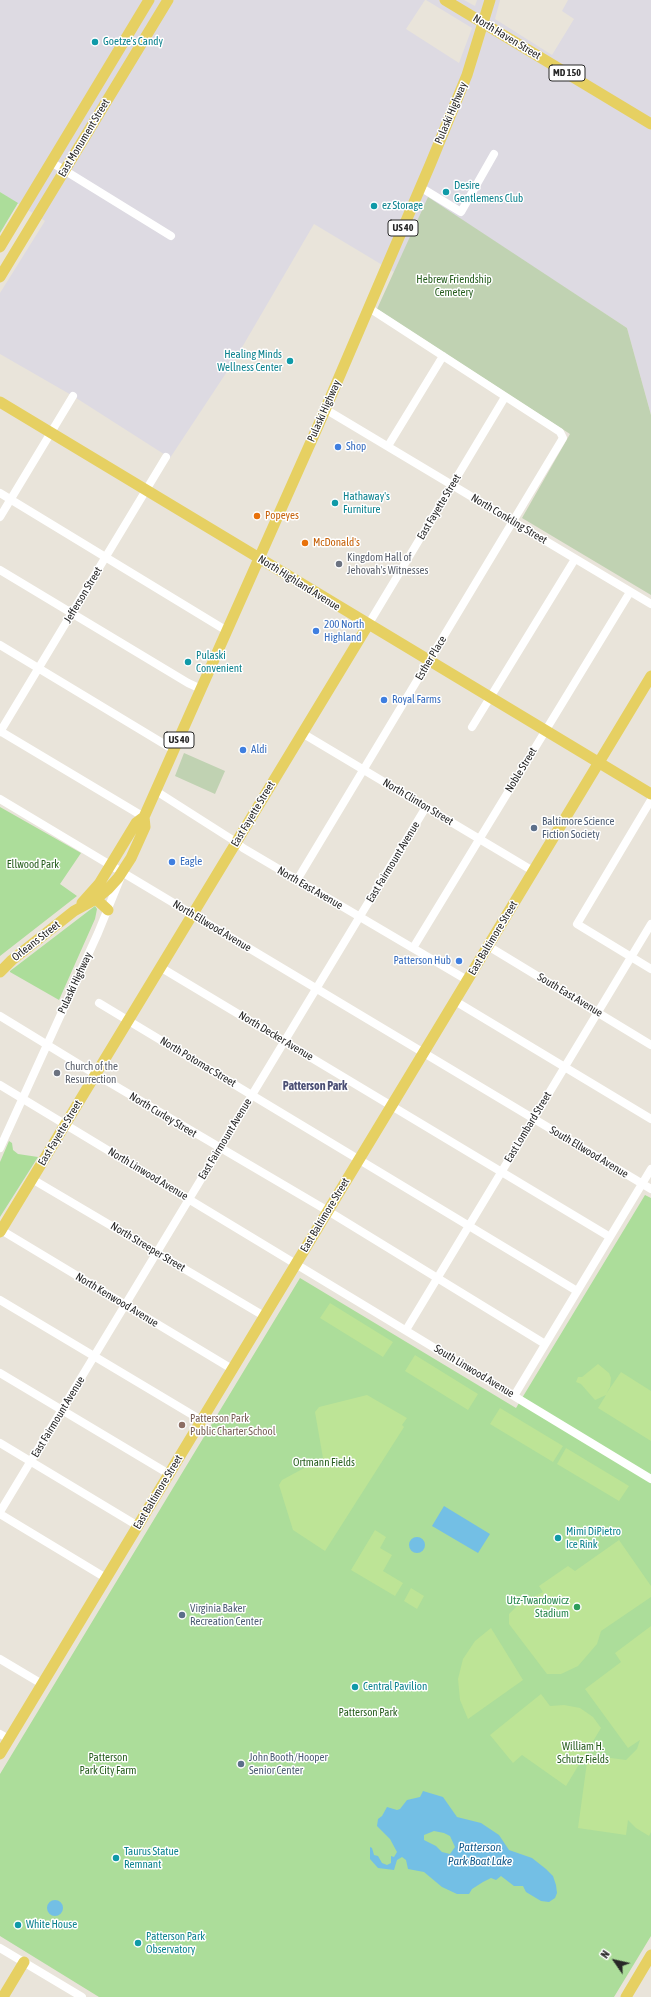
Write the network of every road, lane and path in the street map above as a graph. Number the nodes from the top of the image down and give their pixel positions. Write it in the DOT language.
graph roads {
  1 [pos="149,0"];
  2 [pos="168,0"];
  3 [pos="445,0"];
  4 [pos="490,0"];
  5 [pos="484,22"];
  6 [pos="651,124"];
  7 [pos="494,154"];
  8 [pos="51,162"];
  9 [pos="64,170"];
  10 [pos="420,187"];
  11 [pos="171,236"];
  12 [pos="0,247"];
  13 [pos="0,277"];
  14 [pos="369,308"];
  15 [pos="443,356"];
  16 [pos="73,396"];
  17 [pos="505,397"];
  18 [pos="0,402"];
  19 [pos="325,409"];
  20 [pos="51,433"];
  21 [pos="388,446"];
  22 [pos="166,457"];
  23 [pos="452,485"];
  24 [pos="146,490"];
  25 [pos="0,494"];
  26 [pos="11,500"];
  27 [pos="0,517"];
  28 [pos="513,522"];
  29 [pos="105,557"];
  30 [pos="260,558"];
  31 [pos="575,559"];
  32 [pos="0,570"];
  33 [pos="630,592"];
  34 [pos="651,604"];
  35 [pos="72,613"];
  36 [pos="368,625"];
  37 [pos="227,631"];
  38 [pos="0,645"];
  39 [pos="430,661"];
  40 [pos="39,668"];
  41 [pos="651,676"];
  42 [pos="201,689"];
  43 [pos="490,698"];
  44 [pos="472,727"];
  45 [pos="0,731"];
  46 [pos="545,731"];
  47 [pos="302,733"];
  48 [pos="174,750"];
  49 [pos="599,763"];
  50 [pos="364,770"];
  51 [pos="156,791"];
  52 [pos="651,794"];
  53 [pos="0,799"];
  54 [pos="651,800"];
  55 [pos="426,807"];
  56 [pos="144,817"];
  57 [pos="128,838"];
  58 [pos="479,839"];
  59 [pos="236,842"];
  60 [pos="111,866"];
  61 [pos="533,871"];
  62 [pos="122,872"];
  63 [pos="297,880"];
  64 [pos="96,899"];
  65 [pos="108,910"];
  66 [pos="74,911"];
  67 [pos="192,914"];
  68 [pos="360,917"];
  69 [pos="651,924"];
  70 [pos="488,946"];
  71 [pos="413,948"];
  72 [pos="631,957"];
  73 [pos="160,967"];
  74 [pos="651,969"];
  75 [pos="0,972"];
  76 [pos="468,980"];
  77 [pos="316,988"];
  78 [pos="455,1001"];
  79 [pos="98,1003"];
  80 [pos="598,1012"];
  81 [pos="0,1016"];
  82 [pos="128,1020"];
  83 [pos="285,1041"];
  84 [pos="47,1044"];
  85 [pos="651,1045"];
  86 [pos="424,1053"];
  87 [pos="565,1067"];
  88 [pos="95,1074"];
  89 [pos="0,1085"];
  90 [pos="252,1095"];
  91 [pos="22,1098"];
  92 [pos="392,1105"];
  93 [pos="534,1118"];
  94 [pos="651,1119"];
  95 [pos="65,1124"];
  96 [pos="0,1148"];
  97 [pos="220,1148"];
  98 [pos="359,1159"];
  99 [pos="651,1169"];
  100 [pos="502,1171"];
  101 [pos="32,1179"];
  102 [pos="642,1184"];
  103 [pos="651,1190"];
  104 [pos="189,1199"];
  105 [pos="328,1211"];
  106 [pos="469,1226"];
  107 [pos="0,1231"];
  108 [pos="610,1237"];
  109 [pos="157,1253"];
  110 [pos="296,1263"];
  111 [pos="437,1279"];
  112 [pos="578,1291"];
  113 [pos="0,1300"];
  114 [pos="125,1305"];
  115 [pos="264,1316"];
  116 [pos="406,1330"];
  117 [pos="545,1344"];
  118 [pos="94,1356"];
  119 [pos="232,1369"];
  120 [pos="0,1373"];
  121 [pos="514,1396"];
  122 [pos="62,1410"];
  123 [pos="201,1420"];
  124 [pos="0,1443"];
  125 [pos="31,1461"];
  126 [pos="169,1474"];
  127 [pos="651,1479"];
  128 [pos="0,1513"];
  129 [pos="138,1526"];
  130 [pos="106,1578"];
  131 [pos="0,1659"];
  132 [pos="42,1684"];
  133 [pos="4,1737"];
  134 [pos="0,1754"];
  135 [pos="0,1948"];
  136 [pos="651,1955"];
  137 [pos="24,1962"];
  138 [pos="3,1997"];
  139 [pos="82,1997"];
  140 [pos="626,1997"];
  1 -- 8 [label="main road, East Monument Street"];
  2 -- 9 [label="main road, East Monument Street"];
  3 -- 5 [label="main road, North Haven Street"];
  4 -- 5 [label="main road, Pulaski Highway / US 40"];
  5 -- 6 [label="main road, North Haven Street / MD 150"];
  5 -- 10 [label="main road, Pulaski Highway / US 40"];
  7 -- 10 [label="street"];
  8 -- 9 [label="street"];
  8 -- 12 [label="main road, East Monument Street"];
  9 -- 11 [label="street"];
  9 -- 13 [label="main road, East Monument Street"];
  10 -- 14 [label="main road, Pulaski Highway / US 40"];
  14 -- 15 [label="street"];
  14 -- 19 [label="main road, Pulaski Highway / US 40"];
  15 -- 17 [label="street"];
  15 -- 21 [label="street"];
  16 -- 20 [label="street"];
  17 -- 23 [label="street, East Fayette Street"];
  17 -- 28 [label="street, Esther Place"];
  18 -- 20 [label="main road, North Highland Avenue"];
  19 -- 21 [label="street, North Conkling Street"];
  19 -- 30 [label="main road, Pulaski Highway / US 40"];
  20 -- 24 [label="main road, North Highland Avenue"];
  20 -- 26 [label="street"];
  21 -- 23 [label="street, North Conkling Street"];
  22 -- 24 [label="street, Jefferson Street"];
  23 -- 28 [label="street, North Conkling Street"];
  23 -- 36 [label="street, East Fayette Street"];
  24 -- 29 [label="street, Jefferson Street"];
  24 -- 30 [label="main road, North Highland Avenue"];
  25 -- 26 [label="street"];
  26 -- 27 [label="street"];
  26 -- 29 [label="street"];
  28 -- 31 [label="street, North Conkling Street"];
  28 -- 39 [label="street, Esther Place"];
  29 -- 35 [label="street, Jefferson Street"];
  29 -- 37 [label="street"];
  30 -- 36 [label="main road, North Highland Avenue"];
  30 -- 37 [label="main road, Pulaski Highway / US 40"];
  31 -- 33 [label="street, North Conkling Street"];
  31 -- 43 [label="street"];
  32 -- 35 [label="street"];
  33 -- 34 [label="street, North Conkling Street"];
  33 -- 46 [label="street, Noble Street"];
  35 -- 40 [label="street, Jefferson Street"];
  35 -- 42 [label="street"];
  36 -- 39 [label="main road, North Highland Avenue"];
  36 -- 47 [label="main road, East Fayette Street"];
  37 -- 42 [label="main road, Pulaski Highway / US 40"];
  38 -- 40 [label="street"];
  39 -- 43 [label="main road, North Highland Avenue"];
  39 -- 50 [label="street, Esther Place"];
  40 -- 45 [label="street, Jefferson Street"];
  40 -- 48 [label="street"];
  41 -- 49 [label="main road, East Baltimore Street"];
  42 -- 48 [label="main road, Pulaski Highway / US 40"];
  43 -- 44 [label="street"];
  43 -- 46 [label="main road, North Highland Avenue"];
  45 -- 56 [label="street"];
  46 -- 49 [label="main road, North Highland Avenue"];
  46 -- 58 [label="street, Noble Street"];
  47 -- 50 [label="street, North Clinton Street"];
  47 -- 59 [label="main road, East Fayette Street"];
  48 -- 51 [label="main road, Pulaski Highway / US 40"];
  49 -- 52 [label="main road, North Highland Avenue"];
  49 -- 61 [label="main road, East Baltimore Street"];
  50 -- 55 [label="street, North Clinton Street"];
  50 -- 63 [label="street, Esther Place"];
  51 -- 56 [label="main road, Pulaski Highway / US 40"];
  51 -- 59 [label="street, North East Avenue"];
  53 -- 60 [label="street, North Ellwood Avenue"];
  54 -- 72 [label="street"];
  55 -- 58 [label="street, North Clinton Street"];
  55 -- 68 [label="street, East Fairmount Avenue"];
  56 -- 57 [label="main road, Pulaski Highway / US 40"];
  56 -- 62 [label="main road, Pulaski Highway / US 40"];
  57 -- 60 [label="main road, Pulaski Highway / US 40"];
  57 -- 62 [label="main road"];
  58 -- 61 [label="street, North Clinton Street"];
  58 -- 71 [label="street, Noble Street"];
  59 -- 63 [label="street, North East Avenue"];
  59 -- 67 [label="main road, East Fayette Street"];
  60 -- 62 [label="street, North Ellwood Avenue"];
  60 -- 66 [label="main road, Orleans Street / US 40"];
  61 -- 70 [label="main road, East Baltimore Street"];
  62 -- 64 [label="main road, Orleans Street / US 40"];
  62 -- 65 [label="street, Pulaski Highway"];
  62 -- 67 [label="street, North Ellwood Avenue"];
  63 -- 68 [label="street, North East Avenue"];
  64 -- 65 [label="main road"];
  64 -- 66 [label="main road, Orleans Street / US 40"];
  65 -- 84 [label="street, Pulaski Highway"];
  66 -- 75 [label="main road, Orleans Street / US 40"];
  67 -- 73 [label="main road, East Fayette Street"];
  67 -- 77 [label="street, North Ellwood Avenue"];
  68 -- 71 [label="street, North East Avenue"];
  68 -- 77 [label="street, East Fairmount Avenue"];
  69 -- 72 [label="street, East Lombard Street"];
  70 -- 76 [label="main road, East Baltimore Street"];
  70 -- 80 [label="street, South East Avenue"];
  71 -- 76 [label="street, North East Avenue"];
  72 -- 74 [label="street"];
  72 -- 80 [label="street, East Lombard Street"];
  73 -- 82 [label="main road, East Fayette Street"];
  73 -- 83 [label="street, North Decker Avenue"];
  76 -- 78 [label="main road, East Baltimore Street"];
  77 -- 83 [label="street, East Fairmount Avenue"];
  77 -- 86 [label="street, North Ellwood Avenue"];
  78 -- 86 [label="main road, East Baltimore Street"];
  78 -- 87 [label="street"];
  79 -- 82 [label="street, North Potomac Street"];
  80 -- 85 [label="street, South East Avenue"];
  80 -- 87 [label="street, East Lombard Street"];
  81 -- 84 [label="street, North Curley Street"];
  82 -- 88 [label="main road, East Fayette Street"];
  82 -- 90 [label="street, North Potomac Street"];
  83 -- 90 [label="street, East Fairmount Avenue"];
  83 -- 92 [label="street, North Decker Avenue"];
  84 -- 88 [label="street, North Curley Street"];
  84 -- 91 [label="street, Pulaski Highway"];
  86 -- 92 [label="main road, East Baltimore Street"];
  86 -- 93 [label="street, South Ellwood Avenue"];
  87 -- 93 [label="street, East Lombard Street"];
  87 -- 94 [label="street"];
  88 -- 95 [label="main road, East Fayette Street"];
  88 -- 97 [label="street, North Curley Street"];
  89 -- 91 [label="street, North Linwood Avenue"];
  90 -- 97 [label="street, East Fairmount Avenue"];
  90 -- 98 [label="street, North Potomac Street"];
  91 -- 95 [label="street, North Linwood Avenue"];
  91 -- 96 [label="street, Pulaski Highway"];
  92 -- 98 [label="main road, East Baltimore Street"];
  92 -- 100 [label="street, North Decker Avenue"];
  93 -- 100 [label="street, East Lombard Street"];
  93 -- 102 [label="street, South Ellwood Avenue"];
  95 -- 101 [label="main road, East Fayette Street"];
  95 -- 104 [label="street, North Linwood Avenue"];
  97 -- 104 [label="street, East Fairmount Avenue"];
  97 -- 105 [label="street, North Curley Street"];
  98 -- 105 [label="main road, East Baltimore Street"];
  98 -- 106 [label="street, North Potomac Street"];
  99 -- 102 [label="street"];
  100 -- 106 [label="street, East Lombard Street"];
  100 -- 108 [label="street, North Decker Avenue"];
  101 -- 107 [label="main road, East Fayette Street"];
  101 -- 109 [label="street, North Streeper Street"];
  102 -- 103 [label="street, South Ellwood Avenue"];
  102 -- 108 [label="street"];
  104 -- 109 [label="street, East Fairmount Avenue"];
  104 -- 110 [label="street, North Linwood Avenue"];
  105 -- 110 [label="main road, East Baltimore Street"];
  105 -- 111 [label="street, North Curley Street"];
  106 -- 111 [label="street, East Lombard Street"];
  106 -- 112 [label="street, North Potomac Street"];
  107 -- 114 [label="street, North Kenwood Avenue"];
  108 -- 112 [label="street"];
  109 -- 114 [label="street, East Fairmount Avenue"];
  109 -- 115 [label="street, North Streeper Street"];
  110 -- 115 [label="main road, East Baltimore Street"];
  110 -- 116 [label="street, South Linwood Avenue"];
  111 -- 116 [label="street, East Lombard Street"];
  111 -- 117 [label="street, North Curley Street"];
  112 -- 117 [label="street"];
  113 -- 118 [label="street"];
  114 -- 118 [label="street, East Fairmount Avenue"];
  114 -- 119 [label="street, North Kenwood Avenue"];
  115 -- 119 [label="main road, East Baltimore Street"];
  116 -- 121 [label="street, South Linwood Avenue"];
  117 -- 121 [label="street"];
  118 -- 122 [label="street, East Fairmount Avenue"];
  118 -- 123 [label="street"];
  119 -- 123 [label="main road, East Baltimore Street"];
  120 -- 122 [label="street"];
  121 -- 127 [label="street, South Linwood Avenue"];
  122 -- 125 [label="street, East Fairmount Avenue"];
  122 -- 126 [label="street"];
  123 -- 126 [label="main road, East Baltimore Street"];
  124 -- 125 [label="street"];
  125 -- 128 [label="street, East Fairmount Avenue"];
  125 -- 129 [label="street"];
  126 -- 129 [label="main road, East Baltimore Street"];
  128 -- 130 [label="street"];
  129 -- 130 [label="main road, East Baltimore Street"];
  130 -- 132 [label="main road, East Baltimore Street"];
  131 -- 132 [label="street"];
  132 -- 133 [label="main road, East Baltimore Street"];
  133 -- 134 [label="main road, East Baltimore Street"];
  135 -- 137 [label="street"];
  136 -- 140 [label="main road"];
  137 -- 138 [label="main road"];
  137 -- 139 [label="street"];
}
